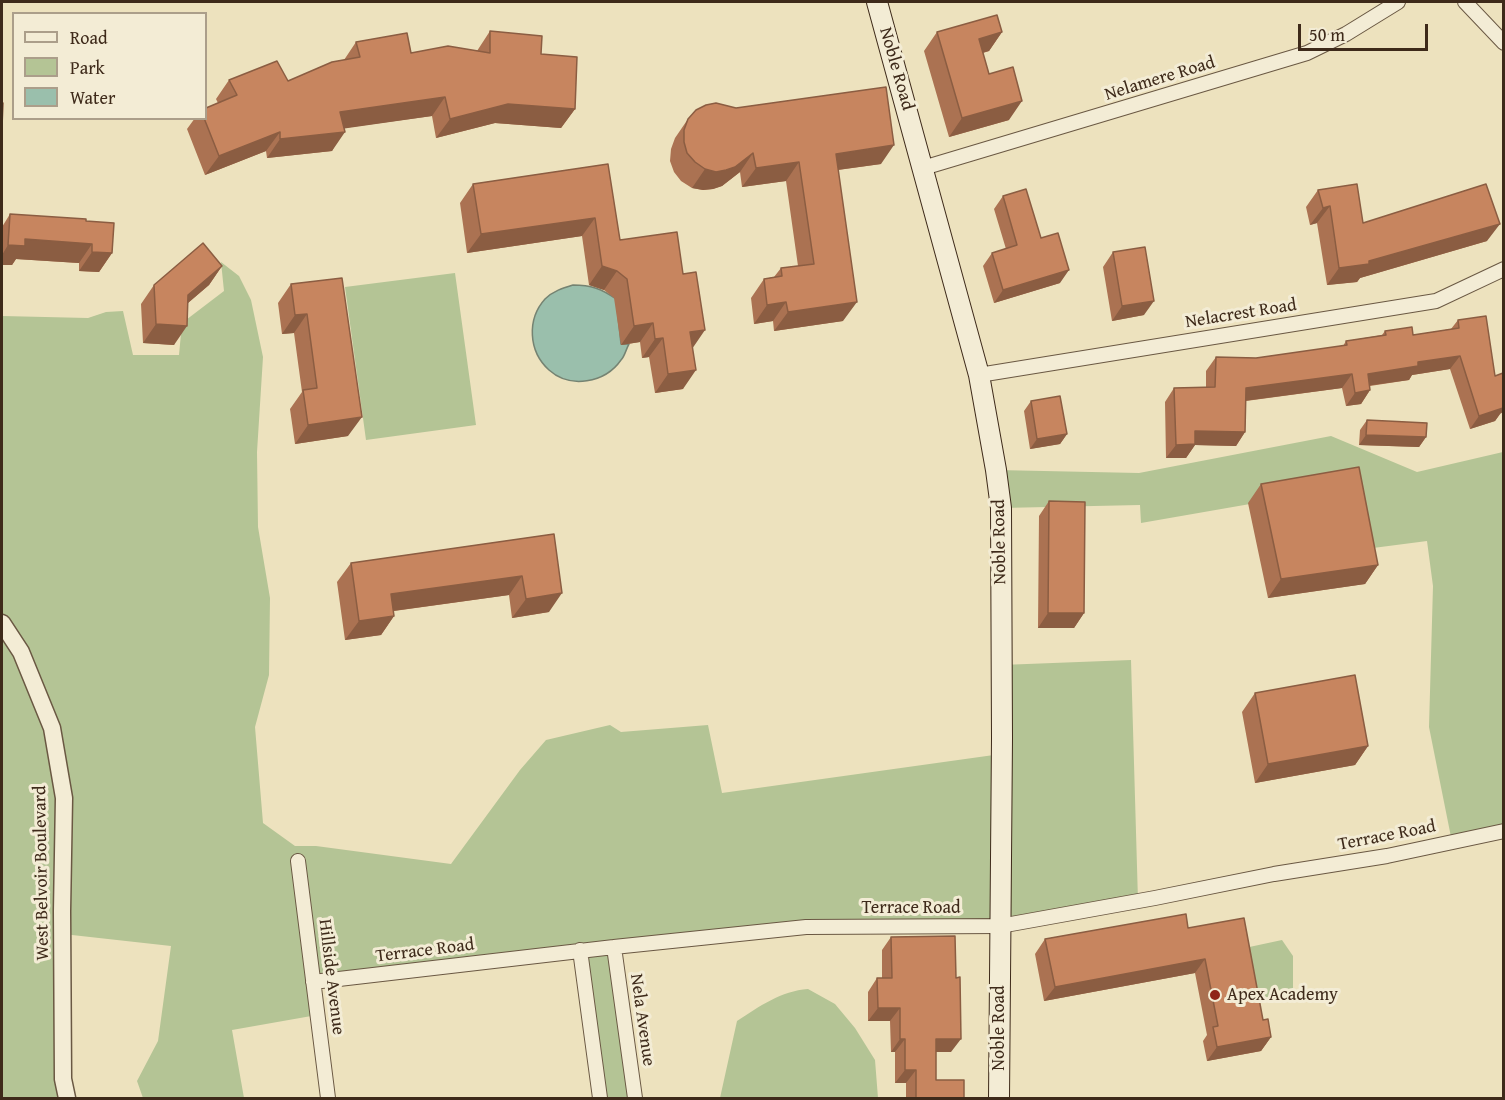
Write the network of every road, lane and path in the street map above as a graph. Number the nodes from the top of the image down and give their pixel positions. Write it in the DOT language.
graph roads {
  1 [pos="877,2"];
  2 [pos="1398,2"];
  3 [pos="1465,2"];
  4 [pos="1503,43"];
  5 [pos="923,168"];
  6 [pos="1503,269"];
  7 [pos="979,375"];
  8 [pos="2,623"];
  9 [pos="1503,831"];
  10 [pos="298,861"];
  11 [pos="1000,926"];
  12 [pos="614,946"];
  13 [pos="580,951"];
  14 [pos="313,982"];
  15 [pos="67,1098"];
  16 [pos="328,1098"];
  17 [pos="600,1098"];
  18 [pos="635,1098"];
  19 [pos="999,1098"];
  1 -- 5 [label="main road, Noble Road"];
  2 -- 5 [label="street, Nelamere Road"];
  3 -- 4 [label="street"];
  5 -- 7 [label="main road, Noble Road"];
  6 -- 7 [label="street, Nelacrest Road"];
  7 -- 11 [label="main road, Noble Road"];
  8 -- 15 [label="street, West Belvoir Boulevard"];
  9 -- 11 [label="street, Terrace Road"];
  10 -- 14 [label="street, Hillside Avenue"];
  11 -- 12 [label="street, Terrace Road"];
  11 -- 19 [label="main road, Noble Road"];
  12 -- 13 [label="street, Terrace Road"];
  12 -- 18 [label="street, Nela Avenue"];
  13 -- 14 [label="street, Terrace Road"];
  13 -- 17 [label="street"];
  14 -- 16 [label="street, Hillside Avenue"];
}
